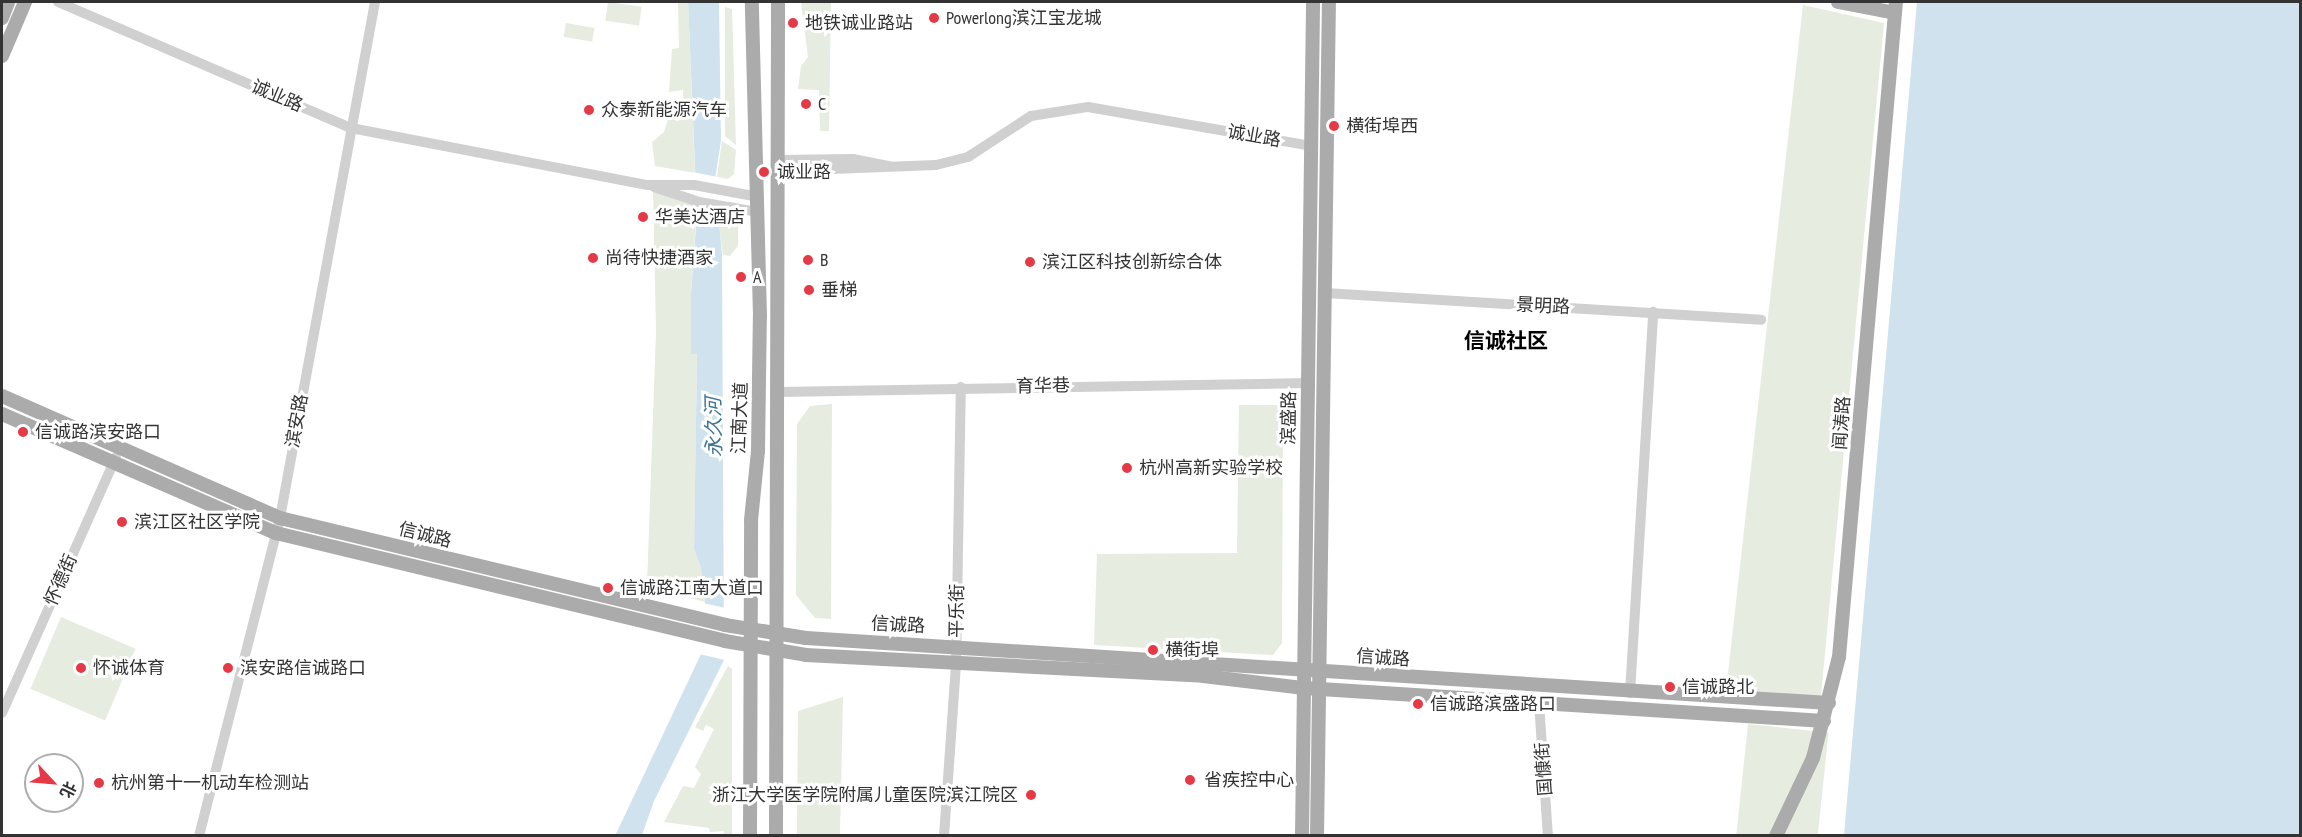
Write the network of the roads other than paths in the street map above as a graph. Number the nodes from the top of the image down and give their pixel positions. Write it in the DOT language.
graph roads {
  1 [pos="8,2"];
  2 [pos="25,2"];
  3 [pos="58,2"];
  4 [pos="375,2"];
  5 [pos="753,2"];
  6 [pos="778,2"];
  7 [pos="1313,2"];
  8 [pos="1329,2"];
  9 [pos="1838,2"];
  10 [pos="1896,7"];
  11 [pos="2,18"];
  12 [pos="2,56"];
  13 [pos="351,128"];
  14 [pos="1311,146"];
  15 [pos="779,165"];
  16 [pos="648,185"];
  17 [pos="759,197"];
  18 [pos="759,212"];
  19 [pos="1325,293"];
  20 [pos="1653,312"];
  21 [pos="1761,320"];
  22 [pos="1308,384"];
  23 [pos="961,387"];
  24 [pos="779,392"];
  25 [pos="2,396"];
  26 [pos="2,414"];
  27 [pos="120,448"];
  28 [pos="113,463"];
  29 [pos="280,518"];
  30 [pos="276,533"];
  31 [pos="750,629"];
  32 [pos="777,633"];
  33 [pos="749,645"];
  34 [pos="956,646"];
  35 [pos="777,650"];
  36 [pos="956,664"];
  37 [pos="1304,671"];
  38 [pos="1319,672"];
  39 [pos="1304,688"];
  40 [pos="1319,688"];
  41 [pos="1630,693"];
  42 [pos="1539,702"];
  43 [pos="1829,703"];
  44 [pos="2,713"];
  45 [pos="1824,722"];
  46 [pos="199,836"];
  47 [pos="750,836"];
  48 [pos="777,836"];
  49 [pos="944,836"];
  50 [pos="1302,836"];
  51 [pos="1317,836"];
  52 [pos="1548,836"];
  53 [pos="1776,836"];
  1 -- 11 [label="main road"];
  2 -- 12 [label="main road"];
  3 -- 13 [label="street, 诚业路"];
  4 -- 13 [label="street, 滨安路"];
  5 -- 17 [label="main road, 江南大道"];
  6 -- 15 [label="main road, 江南大道"];
  7 -- 14 [label="main road, 滨盛路"];
  8 -- 19 [label="main road, 滨盛路"];
  9 -- 10 [label="main road"];
  10 -- 43 [label="main road, 闻涛路"];
  13 -- 16 [label="street, 诚业路"];
  13 -- 29 [label="street, 滨安路"];
  14 -- 15 [label="street, 诚业路"];
  14 -- 22 [label="main road, 滨盛路"];
  15 -- 24 [label="main road, 江南大道"];
  16 -- 17 [label="street, 诚业路"];
  16 -- 18 [label="street, 诚业路"];
  17 -- 18 [label="main road, 江南大道"];
  18 -- 31 [label="main road, 江南大道"];
  19 -- 20 [label="street, 景明路"];
  19 -- 38 [label="main road, 滨盛路"];
  20 -- 21 [label="street, 景明路"];
  20 -- 41 [label="street"];
  22 -- 23 [label="street, 育华巷"];
  22 -- 37 [label="main road, 滨盛路"];
  23 -- 24 [label="street, 育华巷"];
  23 -- 34 [label="street, 平乐街"];
  24 -- 32 [label="main road, 江南大道"];
  25 -- 27 [label="main road, 信诚路"];
  26 -- 28 [label="main road, 信诚路"];
  27 -- 28 [label="street, 怀德街"];
  27 -- 29 [label="main road, 信诚路"];
  28 -- 30 [label="main road, 信诚路"];
  28 -- 44 [label="street, 怀德街"];
  29 -- 30 [label="street, 滨安路"];
  29 -- 31 [label="main road, 信诚路"];
  30 -- 33 [label="main road, 信诚路"];
  30 -- 46 [label="street, 滨安路"];
  31 -- 32 [label="main road, 信诚路"];
  31 -- 33 [label="main road, 江南大道"];
  32 -- 34 [label="main road, 信诚路"];
  32 -- 35 [label="main road, 江南大道"];
  33 -- 35 [label="main road, 信诚路"];
  33 -- 47 [label="main road, 江南大道"];
  34 -- 36 [label="street, 平乐街"];
  34 -- 37 [label="main road, 信诚路"];
  35 -- 36 [label="main road, 信诚路"];
  35 -- 48 [label="main road, 江南大道"];
  36 -- 39 [label="main road, 信诚路"];
  36 -- 49 [label="street, 平乐街"];
  37 -- 38 [label="main road, 信诚路"];
  37 -- 39 [label="main road, 滨盛路"];
  38 -- 40 [label="main road, 滨盛路"];
  38 -- 41 [label="main road, 信诚路"];
  39 -- 40 [label="main road, 信诚路"];
  39 -- 50 [label="main road, 滨盛路"];
  40 -- 42 [label="main road, 信诚路"];
  40 -- 51 [label="main road, 滨盛路"];
  41 -- 43 [label="main road, 信诚路"];
  42 -- 45 [label="main road, 信诚路"];
  42 -- 52 [label="street, 国慷街"];
  43 -- 45 [label="main road, 闻涛路"];
  45 -- 53 [label="main road, 闻涛路"];
}
